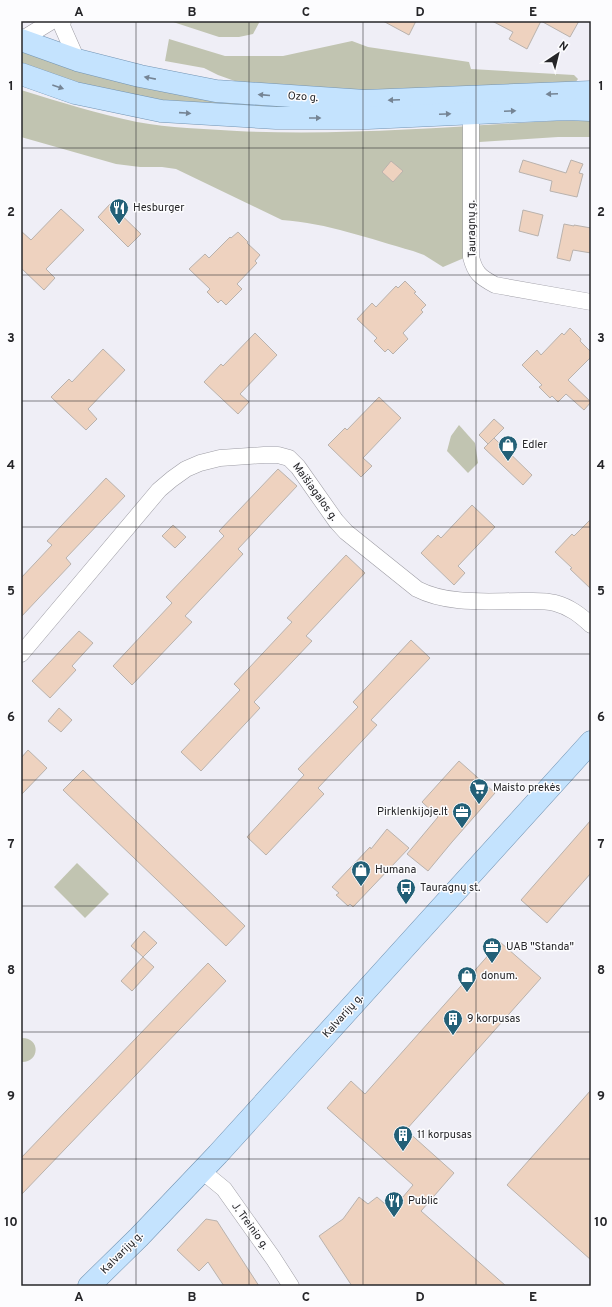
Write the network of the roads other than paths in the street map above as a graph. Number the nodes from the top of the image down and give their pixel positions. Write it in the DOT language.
graph roads {
  1 [pos="52,21"];
  2 [pos="62,21"];
  3 [pos="21,40"];
  4 [pos="77,60"];
  5 [pos="21,74"];
  6 [pos="591,92"];
  7 [pos="591,110"];
  8 [pos="471,112"];
  9 [pos="591,302"];
  10 [pos="591,625"];
  11 [pos="21,654"];
  12 [pos="591,742"];
  13 [pos="202,1171"];
  14 [pos="89,1286"];
  15 [pos="291,1286"];
  1 -- 3 [label="street"];
  2 -- 4 [label="street"];
  3 -- 4 [label="main road, Ozo g."];
  6 -- 4 [label="main road, Ozo g., one-way"];
  5 -- 8 [label="main road, Ozo g., one-way"];
  8 -- 7 [label="main road, Ozo g., one-way"];
  8 -- 9 [label="street, Tauragnų g."];
  10 -- 11 [label="street, Maišiagalos g."];
  12 -- 13 [label="main road, Kalvarijų g."];
  13 -- 14 [label="main road, Kalvarijų g."];
  13 -- 15 [label="street, J. Treinio g."];
}
